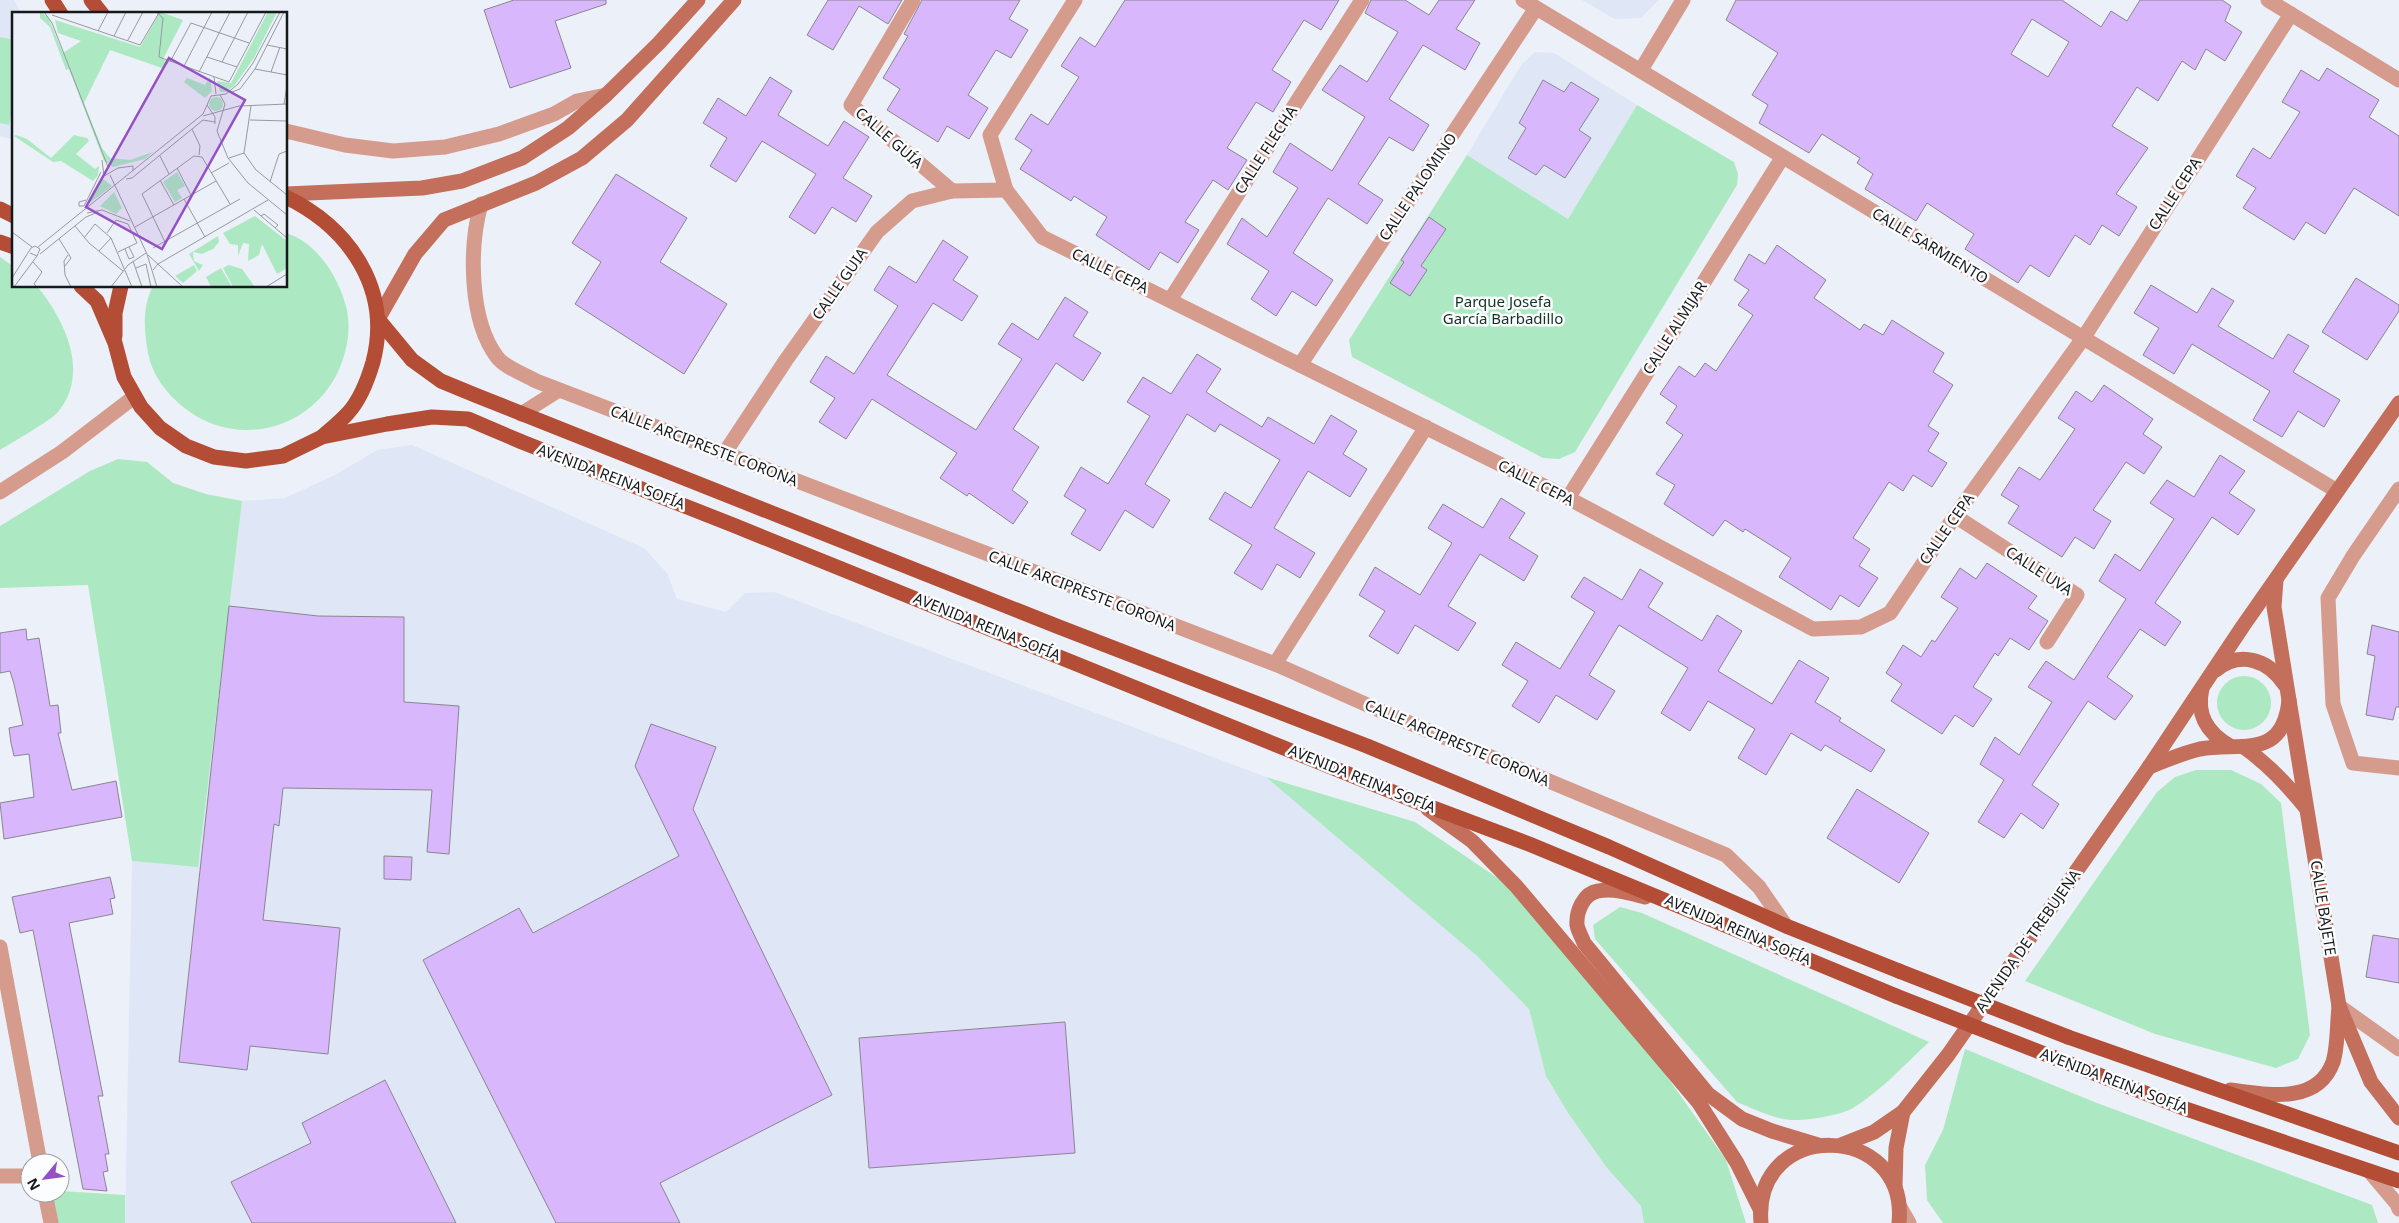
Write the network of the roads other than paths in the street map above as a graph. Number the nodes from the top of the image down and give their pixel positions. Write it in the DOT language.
graph roads {
  1 [pos="52,0"];
  2 [pos="92,0"];
  3 [pos="698,0"];
  4 [pos="734,0"];
  5 [pos="913,0"];
  6 [pos="1075,0"];
  7 [pos="1362,0"];
  8 [pos="1523,0"];
  9 [pos="1683,0"];
  10 [pos="2268,0"];
  11 [pos="1536,8"];
  12 [pos="60,12"];
  13 [pos="101,12"];
  14 [pos="2291,14"];
  15 [pos="1641,70"];
  16 [pos="2399,80"];
  17 [pos="606,95"];
  18 [pos="288,131"];
  19 [pos="1782,158"];
  20 [pos="1006,190"];
  21 [pos="952,192"];
  22 [pos="288,196"];
  23 [pos="288,197"];
  24 [pos="481,204"];
  25 [pos="0,209"];
  26 [pos="12,215"];
  27 [pos="0,242"];
  28 [pos="12,246"];
  29 [pos="83,288"];
  30 [pos="121,288"];
  31 [pos="1170,300"];
  32 [pos="378,319"];
  33 [pos="2084,337"];
  34 [pos="115,343"];
  35 [pos="1300,365"];
  36 [pos="559,390"];
  37 [pos="134,397"];
  38 [pos="2399,403"];
  39 [pos="521,414"];
  40 [pos="1426,427"];
  41 [pos="322,437"];
  42 [pos="724,454"];
  43 [pos="2399,489"];
  44 [pos="2337,491"];
  45 [pos="0,492"];
  46 [pos="1568,498"];
  47 [pos="1955,516"];
  48 [pos="2276,578"];
  49 [pos="2047,642"];
  50 [pos="1275,664"];
  51 [pos="2207,680"];
  52 [pos="2287,693"];
  53 [pos="2238,747"];
  54 [pos="2149,767"];
  55 [pos="2399,768"];
  56 [pos="1420,803"];
  57 [pos="2307,810"];
  58 [pos="1672,903"];
  59 [pos="1786,926"];
  60 [pos="0,947"];
  61 [pos="3,977"];
  62 [pos="2339,1006"];
  63 [pos="2399,1049"];
  64 [pos="2223,1090"];
  65 [pos="1903,1112"];
  66 [pos="2399,1118"];
  67 [pos="1818,1145"];
  68 [pos="1841,1145"];
  69 [pos="38,1153"];
  70 [pos="2399,1153"];
  71 [pos="2370,1172"];
  72 [pos="0,1176"];
  73 [pos="20,1176"];
  74 [pos="2399,1181"];
  75 [pos="1895,1186"];
  76 [pos="47,1203"];
  77 [pos="2399,1209"];
  78 [pos="1761,1216"];
  79 [pos="1900,1216"];
  80 [pos="51,1223"];
  81 [pos="1909,1223"];
  1 -- 12 [label="main road"];
  2 -- 13 [label="main road"];
  3 -- 17 [label="main road"];
  4 -- 24 [label="main road"];
  5 -- 21 [label="street, CALLE GUÍA"];
  6 -- 20 [label="street, CALLE CEPA"];
  7 -- 31 [label="street, CALLE FLECHA"];
  8 -- 11 [label="street, CALLE SARMIENTO"];
  9 -- 15 [label="street"];
  10 -- 14 [label="street"];
  11 -- 15 [label="street, CALLE SARMIENTO"];
  11 -- 35 [label="street, CALLE PALOMINO"];
  14 -- 16 [label="street"];
  14 -- 33 [label="street, CALLE CEPA"];
  15 -- 19 [label="street, CALLE SARMIENTO"];
  17 -- 18 [label="street"];
  17 -- 22 [label="main road"];
  19 -- 33 [label="street, CALLE SARMIENTO"];
  19 -- 46 [label="street, CALLE ALMIJAR"];
  20 -- 21 [label="street, CALLE GUIA"];
  20 -- 31 [label="street, CALLE CEPA"];
  21 -- 42 [label="street, CALLE GUIA"];
  23 -- 32 [label="main road, AVENIDA REINA SOFÍA"];
  24 -- 32 [label="main road"];
  24 -- 36 [label="street, CALLE ARCIPRESTE CORONA"];
  25 -- 26 [label="main road"];
  27 -- 28 [label="main road"];
  29 -- 34 [label="main road, AVENIDA REINA SOFÍA"];
  30 -- 34 [label="main road, AVENIDA REINA SOFÍA"];
  31 -- 35 [label="street, CALLE CEPA"];
  32 -- 39 [label="main road, AVENIDA REINA SOFÍA"];
  32 -- 41 [label="main road, AVENIDA REINA SOFÍA"];
  33 -- 44 [label="street, CALLE SARMIENTO"];
  33 -- 47 [label="street, CALLE CEPA"];
  34 -- 37 [label="main road, AVENIDA REINA SOFÍA"];
  35 -- 40 [label="street, CALLE CEPA"];
  36 -- 39 [label="street"];
  36 -- 42 [label="street, CALLE ARCIPRESTE CORONA"];
  37 -- 41 [label="main road, AVENIDA REINA SOFÍA"];
  37 -- 45 [label="street"];
  38 -- 44 [label="main road, AVENIDA DE TREBUJENA"];
  39 -- 59 [label="main road, AVENIDA REINA SOFÍA"];
  40 -- 46 [label="street, CALLE CEPA"];
  40 -- 50 [label="street"];
  41 -- 56 [label="main road, AVENIDA REINA SOFÍA"];
  42 -- 50 [label="street, CALLE ARCIPRESTE CORONA"];
  43 -- 55 [label="street"];
  44 -- 48 [label="main road, AVENIDA DE TREBUJENA"];
  46 -- 47 [label="street, CALLE CEPA"];
  47 -- 49 [label="street, CALLE UVA"];
  48 -- 51 [label="main road, AVENIDA DE TREBUJENA"];
  48 -- 52 [label="main road"];
  50 -- 59 [label="street, CALLE ARCIPRESTE CORONA"];
  51 -- 52 [label="main road, AVENIDA DE TREBUJENA"];
  51 -- 53 [label="main road, AVENIDA DE TREBUJENA"];
  51 -- 54 [label="main road, AVENIDA DE TREBUJENA"];
  52 -- 53 [label="main road"];
  52 -- 57 [label="main road, CALLE BAJETE"];
  53 -- 54 [label="main road"];
  53 -- 57 [label="main road, CALLE BAJETE"];
  54 -- 65 [label="main road, AVENIDA DE TREBUJENA"];
  56 -- 58 [label="main road, AVENIDA REINA SOFÍA"];
  56 -- 78 [label="main road"];
  57 -- 62 [label="main road, CALLE BAJETE"];
  58 -- 67 [label="main road"];
  58 -- 71 [label="main road, AVENIDA REINA SOFÍA, bridge"];
  59 -- 64 [label="main road, AVENIDA REINA SOFÍA, bridge"];
  60 -- 61 [label="street"];
  61 -- 69 [label="street"];
  62 -- 63 [label="street"];
  62 -- 64 [label="main road"];
  62 -- 66 [label="main road"];
  64 -- 70 [label="main road, AVENIDA REINA SOFÍA"];
  65 -- 68 [label="main road, AVENIDA DE TREBUJENA"];
  65 -- 75 [label="main road, AVENIDA DE TREBUJENA"];
  67 -- 68 [label="main road"];
  67 -- 78 [label="main road"];
  68 -- 75 [label="main road"];
  71 -- 74 [label="main road, AVENIDA REINA SOFÍA"];
  71 -- 77 [label="street"];
  72 -- 73 [label="street"];
  75 -- 79 [label="main road"];
  76 -- 80 [label="street"];
  79 -- 81 [label="street"];
}
